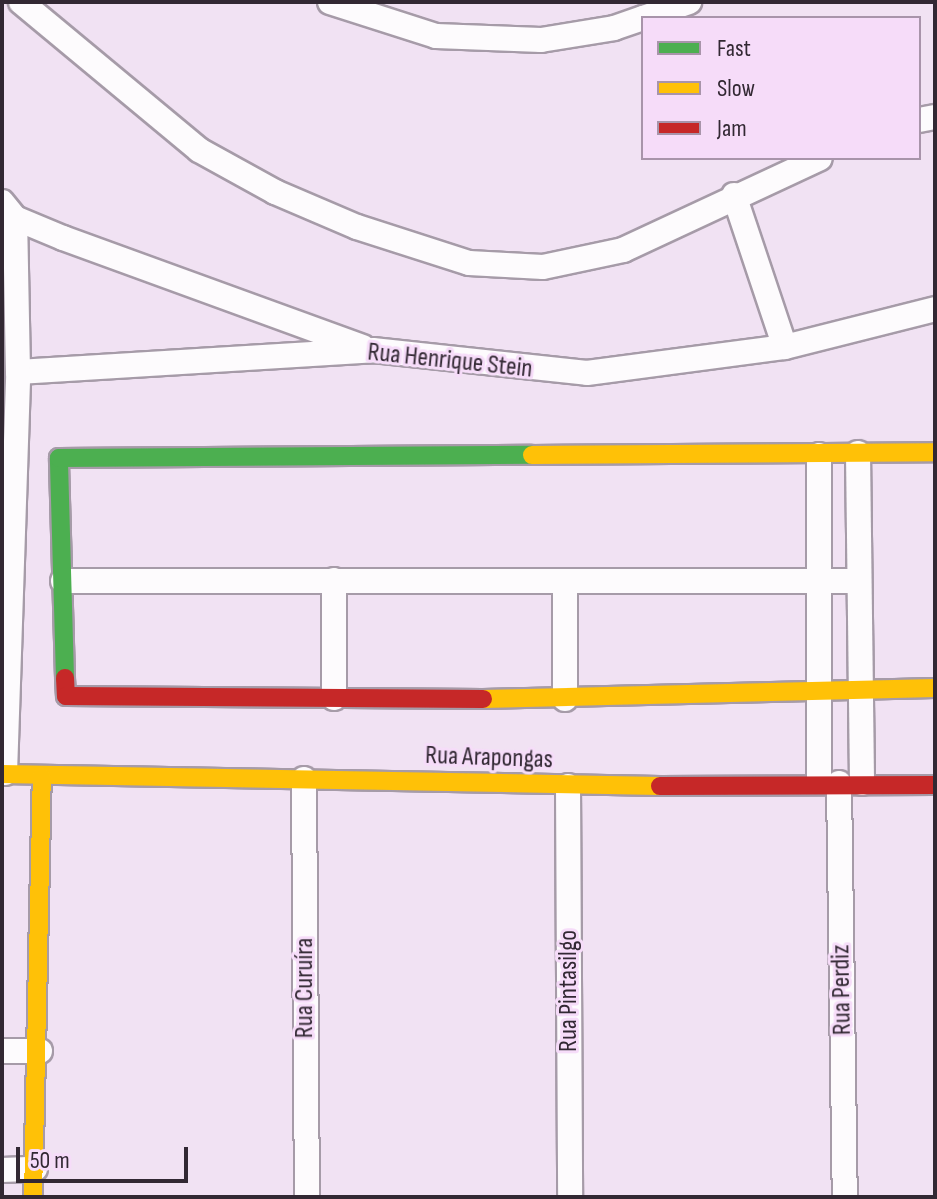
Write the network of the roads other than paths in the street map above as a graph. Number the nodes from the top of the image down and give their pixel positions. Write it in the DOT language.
graph roads {
  1 [pos="21,2"];
  2 [pos="330,2"];
  3 [pos="689,2"];
  4 [pos="649,16"];
  5 [pos="641,19"];
  6 [pos="815,160"];
  7 [pos="734,195"];
  8 [pos="8,210"];
  9 [pos="9,259"];
  10 [pos="935,309"];
  11 [pos="785,347"];
  12 [pos="373,350"];
  13 [pos="18,372"];
  14 [pos="10,400"];
  15 [pos="935,452"];
  16 [pos="858,453"];
  17 [pos="819,455"];
  18 [pos="334,580"];
  19 [pos="63,581"];
  20 [pos="565,581"];
  21 [pos="820,581"];
  22 [pos="858,581"];
  23 [pos="861,688"];
  24 [pos="935,688"];
  25 [pos="817,690"];
  26 [pos="334,698"];
  27 [pos="565,699"];
  28 [pos="4,774"];
  29 [pos="42,776"];
  30 [pos="304,779"];
  31 [pos="840,783"];
  32 [pos="935,785"];
  33 [pos="568,786"];
  34 [pos="2,1051"];
  35 [pos="40,1051"];
  36 [pos="35,1169"];
  37 [pos="2,1170"];
  38 [pos="33,1197"];
  39 [pos="307,1197"];
  40 [pos="570,1197"];
  41 [pos="845,1197"];
  1 -- 7 [label="street"];
  2 -- 5 [label="street"];
  3 -- 4 [label="street"];
  6 -- 7 [label="street"];
  7 -- 11 [label="street"];
  8 -- 9 [label="street"];
  8 -- 12 [label="street"];
  9 -- 13 [label="street"];
  10 -- 11 [label="street, Rua Henrique Stein"];
  11 -- 12 [label="street, Rua Henrique Stein"];
  12 -- 13 [label="street, Rua Henrique Stein"];
  13 -- 14 [label="street"];
  14 -- 28 [label="street"];
  15 -- 16 [label="street"];
  16 -- 17 [label="street"];
  16 -- 22 [label="street"];
  17 -- 19 [label="street"];
  17 -- 21 [label="street"];
  18 -- 19 [label="street"];
  18 -- 20 [label="street"];
  18 -- 26 [label="street"];
  19 -- 26 [label="street"];
  20 -- 21 [label="street"];
  20 -- 27 [label="street"];
  21 -- 22 [label="street"];
  21 -- 25 [label="street"];
  22 -- 23 [label="street"];
  23 -- 24 [label="street"];
  23 -- 25 [label="street"];
  23 -- 31 [label="street"];
  25 -- 27 [label="street"];
  25 -- 31 [label="street"];
  26 -- 27 [label="street"];
  28 -- 29 [label="street, Rua Arapongas"];
  29 -- 30 [label="street, Rua Arapongas"];
  29 -- 35 [label="street"];
  30 -- 33 [label="street, Rua Arapongas"];
  30 -- 39 [label="street, Rua Curuíra"];
  31 -- 32 [label="street, Rua Arapongas"];
  31 -- 33 [label="street, Rua Arapongas"];
  31 -- 41 [label="street, Rua Perdiz"];
  33 -- 40 [label="street, Rua Pintasilgo"];
  34 -- 35 [label="street"];
  35 -- 36 [label="street"];
  36 -- 37 [label="street"];
  36 -- 38 [label="street"];
}
